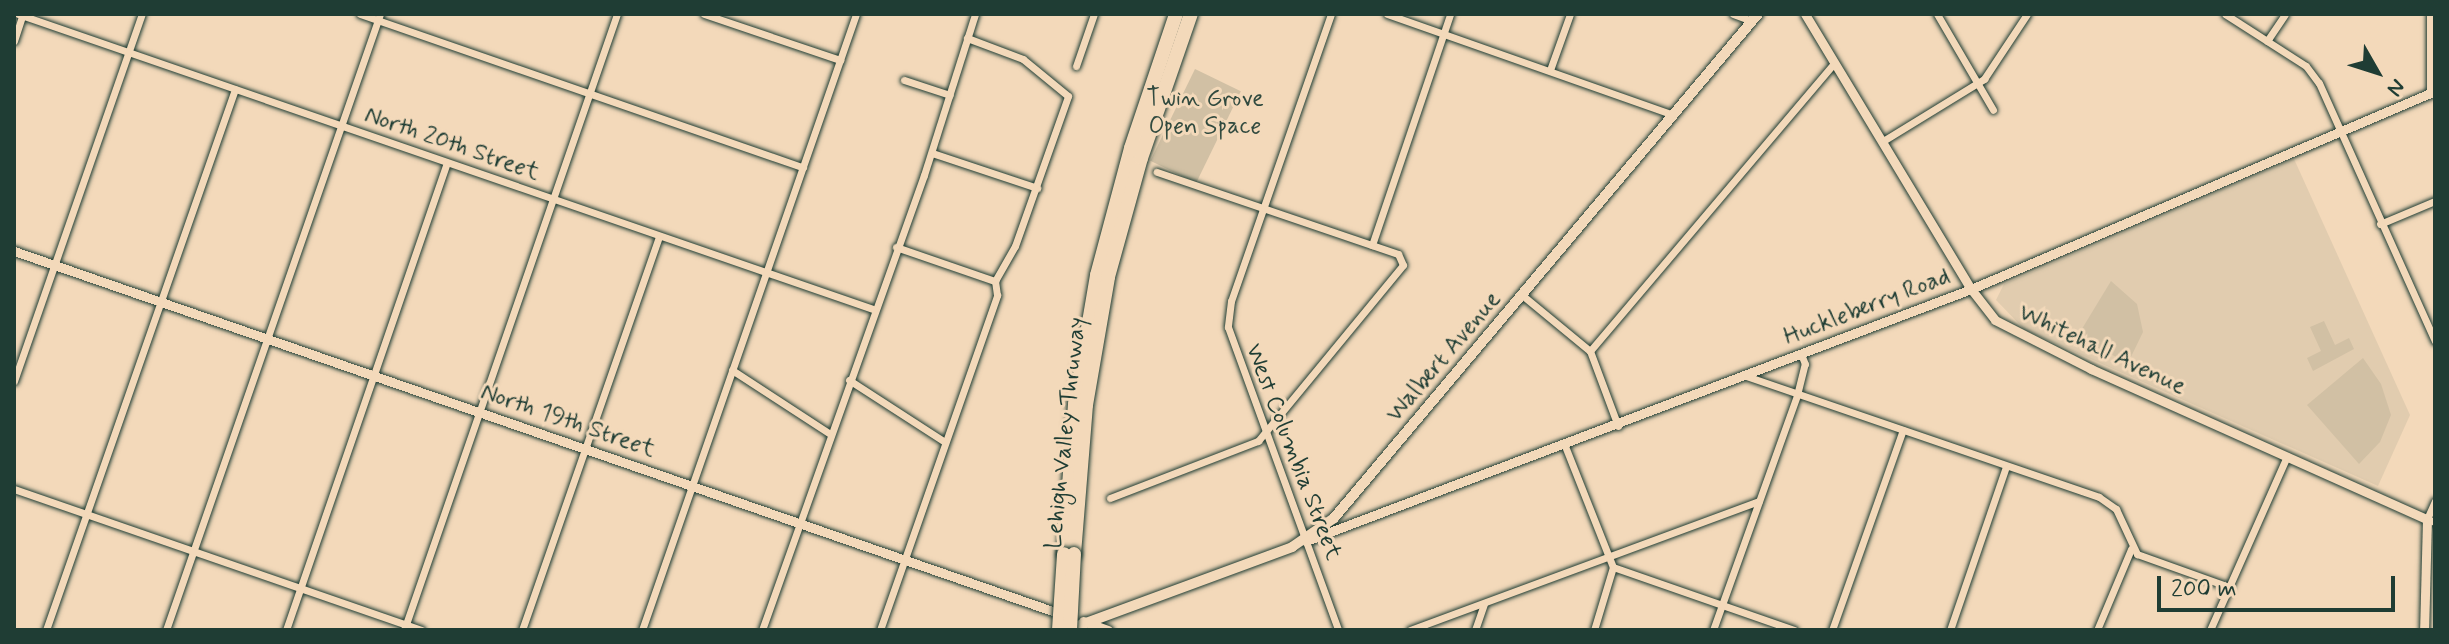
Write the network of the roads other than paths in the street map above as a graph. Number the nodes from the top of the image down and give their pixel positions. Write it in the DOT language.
graph roads {
  1 [pos="142,14"];
  2 [pos="360,14"];
  3 [pos="617,14"];
  4 [pos="704,14"];
  5 [pos="856,14"];
  6 [pos="975,14"];
  7 [pos="1094,14"];
  8 [pos="1176,14"];
  9 [pos="1191,14"];
  10 [pos="1331,14"];
  11 [pos="1387,14"];
  12 [pos="1450,14"];
  13 [pos="1570,14"];
  14 [pos="1733,14"];
  15 [pos="1805,14"];
  16 [pos="1937,14"];
  17 [pos="2027,14"];
  18 [pos="2225,14"];
  19 [pos="2285,14"];
  20 [pos="2430,14"];
  21 [pos="21,15"];
  22 [pos="379,17"];
  23 [pos="1755,17"];
  24 [pos="2433,29"];
  25 [pos="1443,33"];
  26 [pos="967,38"];
  27 [pos="14,41"];
  28 [pos="2267,41"];
  29 [pos="129,52"];
  30 [pos="840,60"];
  31 [pos="1834,63"];
  32 [pos="1076,66"];
  33 [pos="1550,70"];
  34 [pos="904,80"];
  35 [pos="1978,84"];
  36 [pos="235,89"];
  37 [pos="2433,92"];
  38 [pos="589,93"];
  39 [pos="950,95"];
  40 [pos="1993,110"];
  41 [pos="1674,115"];
  42 [pos="342,126"];
  43 [pos="2340,129"];
  44 [pos="1883,141"];
  45 [pos="932,153"];
  46 [pos="447,163"];
  47 [pos="803,167"];
  48 [pos="1157,172"];
  49 [pos="1037,188"];
  50 [pos="552,200"];
  51 [pos="2435,201"];
  52 [pos="1265,210"];
  53 [pos="2380,224"];
  54 [pos="659,237"];
  55 [pos="1372,245"];
  56 [pos="896,247"];
  57 [pos="14,251"];
  58 [pos="55,265"];
  59 [pos="766,274"];
  60 [pos="995,281"];
  61 [pos="1971,289"];
  62 [pos="1522,295"];
  63 [pos="161,302"];
  64 [pos="873,309"];
  65 [pos="268,339"];
  66 [pos="2435,341"];
  67 [pos="1590,351"];
  68 [pos="1801,354"];
  69 [pos="732,370"];
  70 [pos="374,375"];
  71 [pos="1746,376"];
  72 [pos="849,380"];
  73 [pos="14,381"];
  74 [pos="1797,395"];
  75 [pos="479,412"];
  76 [pos="1618,426"];
  77 [pos="1903,430"];
  78 [pos="1264,433"];
  79 [pos="830,434"];
  80 [pos="945,442"];
  81 [pos="1565,446"];
  82 [pos="586,449"];
  83 [pos="2287,456"];
  84 [pos="2006,466"];
  85 [pos="692,486"];
  86 [pos="14,489"];
  87 [pos="1110,498"];
  88 [pos="1759,501"];
  89 [pos="2435,501"];
  90 [pos="87,514"];
  91 [pos="2431,521"];
  92 [pos="799,523"];
  93 [pos="1306,541"];
  94 [pos="2131,549"];
  95 [pos="194,551"];
  96 [pos="1069,554"];
  97 [pos="1609,557"];
  98 [pos="904,559"];
  99 [pos="1613,567"];
  100 [pos="2229,587"];
  101 [pos="301,588"];
  102 [pos="1484,604"];
  103 [pos="1722,605"];
  104 [pos="1086,623"];
  105 [pos="404,627"];
  106 [pos="2428,627"];
  107 [pos="46,630"];
  108 [pos="166,630"];
  109 [pos="286,630"];
  110 [pos="421,630"];
  111 [pos="522,630"];
  112 [pos="642,630"];
  113 [pos="762,630"];
  114 [pos="880,630"];
  115 [pos="1059,630"];
  116 [pos="1068,630"];
  117 [pos="1108,630"];
  118 [pos="1338,630"];
  119 [pos="1410,630"];
  120 [pos="1475,630"];
  121 [pos="1594,630"];
  122 [pos="1713,630"];
  123 [pos="1794,630"];
  124 [pos="1832,630"];
  125 [pos="1950,630"];
  126 [pos="2097,630"];
  127 [pos="2210,630"];
  1 -- 29 [label="street"];
  2 -- 22 [label="street"];
  3 -- 38 [label="street"];
  4 -- 30 [label="street"];
  5 -- 30 [label="street"];
  6 -- 26 [label="street"];
  7 -- 32 [label="street"];
  8 -- 96 [label="highway, Lehigh Valley Thruway"];
  9 -- 96 [label="highway, Lehigh Valley Thruway"];
  10 -- 52 [label="street, West Columbia Street"];
  11 -- 25 [label="street"];
  12 -- 25 [label="street"];
  13 -- 33 [label="street"];
  14 -- 23 [label="street"];
  15 -- 31 [label="street, Whitehall Avenue"];
  16 -- 35 [label="street"];
  17 -- 35 [label="street"];
  18 -- 28 [label="street"];
  19 -- 28 [label="street"];
  20 -- 24 [label="street"];
  21 -- 27 [label="street"];
  21 -- 29 [label="street, North 20th Street"];
  22 -- 38 [label="street"];
  22 -- 42 [label="street"];
  23 -- 41 [label="main road, Walbert Avenue"];
  24 -- 37 [label="street"];
  25 -- 33 [label="street"];
  25 -- 55 [label="street"];
  26 -- 39 [label="street"];
  26 -- 49 [label="street"];
  28 -- 43 [label="street"];
  29 -- 36 [label="street, North 20th Street"];
  29 -- 58 [label="street"];
  30 -- 47 [label="street"];
  31 -- 44 [label="street, Whitehall Avenue"];
  31 -- 67 [label="street"];
  33 -- 41 [label="street"];
  34 -- 39 [label="street"];
  35 -- 40 [label="street"];
  35 -- 44 [label="street"];
  36 -- 42 [label="street, North 20th Street"];
  36 -- 63 [label="street"];
  37 -- 43 [label="street, Huckleberry Road"];
  38 -- 47 [label="street"];
  38 -- 50 [label="street"];
  39 -- 45 [label="street"];
  41 -- 62 [label="main road, Walbert Avenue"];
  42 -- 46 [label="street, North 20th Street"];
  42 -- 65 [label="street"];
  43 -- 53 [label="street"];
  43 -- 61 [label="street, Huckleberry Road"];
  44 -- 61 [label="street, Whitehall Avenue"];
  45 -- 49 [label="street"];
  45 -- 56 [label="street"];
  46 -- 50 [label="street, North 20th Street"];
  46 -- 70 [label="street"];
  47 -- 59 [label="street"];
  48 -- 52 [label="street"];
  49 -- 60 [label="street"];
  50 -- 54 [label="street, North 20th Street"];
  50 -- 75 [label="street"];
  51 -- 53 [label="street"];
  52 -- 55 [label="street"];
  52 -- 78 [label="street, West Columbia Street"];
  53 -- 66 [label="street"];
  54 -- 59 [label="street, North 20th Street"];
  54 -- 82 [label="street"];
  55 -- 78 [label="street"];
  56 -- 60 [label="street"];
  56 -- 64 [label="street"];
  57 -- 58 [label="street, North 19th Street"];
  58 -- 63 [label="street, North 19th Street"];
  58 -- 73 [label="street"];
  59 -- 64 [label="street, North 20th Street"];
  59 -- 69 [label="street"];
  60 -- 80 [label="street"];
  61 -- 68 [label="street, Huckleberry Road"];
  61 -- 83 [label="street, Whitehall Avenue"];
  62 -- 67 [label="street"];
  62 -- 93 [label="main road, Walbert Avenue"];
  63 -- 65 [label="street, North 19th Street"];
  63 -- 90 [label="street"];
  64 -- 72 [label="street"];
  65 -- 70 [label="street, North 19th Street"];
  65 -- 95 [label="street"];
  67 -- 76 [label="street"];
  68 -- 71 [label="street, Huckleberry Road"];
  68 -- 74 [label="street"];
  69 -- 79 [label="street"];
  69 -- 85 [label="street"];
  70 -- 75 [label="street, North 19th Street"];
  70 -- 101 [label="street"];
  71 -- 74 [label="street"];
  71 -- 76 [label="street, Huckleberry Road"];
  72 -- 79 [label="street"];
  72 -- 80 [label="street"];
  74 -- 77 [label="street"];
  74 -- 88 [label="street"];
  75 -- 82 [label="street, North 19th Street"];
  75 -- 105 [label="street"];
  76 -- 81 [label="street, Huckleberry Road"];
  77 -- 84 [label="street"];
  77 -- 124 [label="street"];
  78 -- 87 [label="street"];
  78 -- 93 [label="street, West Columbia Street"];
  79 -- 92 [label="street"];
  80 -- 98 [label="street"];
  81 -- 93 [label="street, Huckleberry Road"];
  81 -- 97 [label="street"];
  82 -- 85 [label="street, North 19th Street"];
  82 -- 111 [label="street"];
  83 -- 91 [label="street, Whitehall Avenue"];
  83 -- 100 [label="street"];
  84 -- 94 [label="street"];
  84 -- 125 [label="street"];
  85 -- 92 [label="street, North 19th Street"];
  85 -- 112 [label="street"];
  86 -- 90 [label="street"];
  88 -- 97 [label="street"];
  88 -- 103 [label="street"];
  89 -- 91 [label="street"];
  90 -- 95 [label="street"];
  90 -- 107 [label="street"];
  91 -- 106 [label="street"];
  92 -- 98 [label="street, North 19th Street"];
  92 -- 113 [label="street"];
  93 -- 104 [label="main road, Walbert Avenue"];
  93 -- 118 [label="street, West Columbia Street"];
  94 -- 100 [label="street"];
  94 -- 126 [label="street"];
  95 -- 101 [label="street"];
  95 -- 108 [label="street"];
  96 -- 115 [label="highway, Lehigh Valley Thruway, bridge"];
  96 -- 116 [label="highway, Lehigh Valley Thruway, bridge"];
  97 -- 99 [label="street"];
  97 -- 102 [label="street"];
  98 -- 104 [label="street, North 19th Street"];
  98 -- 114 [label="street"];
  99 -- 103 [label="street"];
  99 -- 121 [label="street"];
  100 -- 127 [label="street"];
  101 -- 105 [label="street"];
  101 -- 109 [label="street"];
  102 -- 119 [label="street"];
  102 -- 120 [label="street"];
  103 -- 122 [label="street"];
  103 -- 123 [label="street"];
  104 -- 116 [label="main road, Walbert Avenue"];
  104 -- 117 [label="street, North 19th Street"];
  105 -- 110 [label="street"];
}
